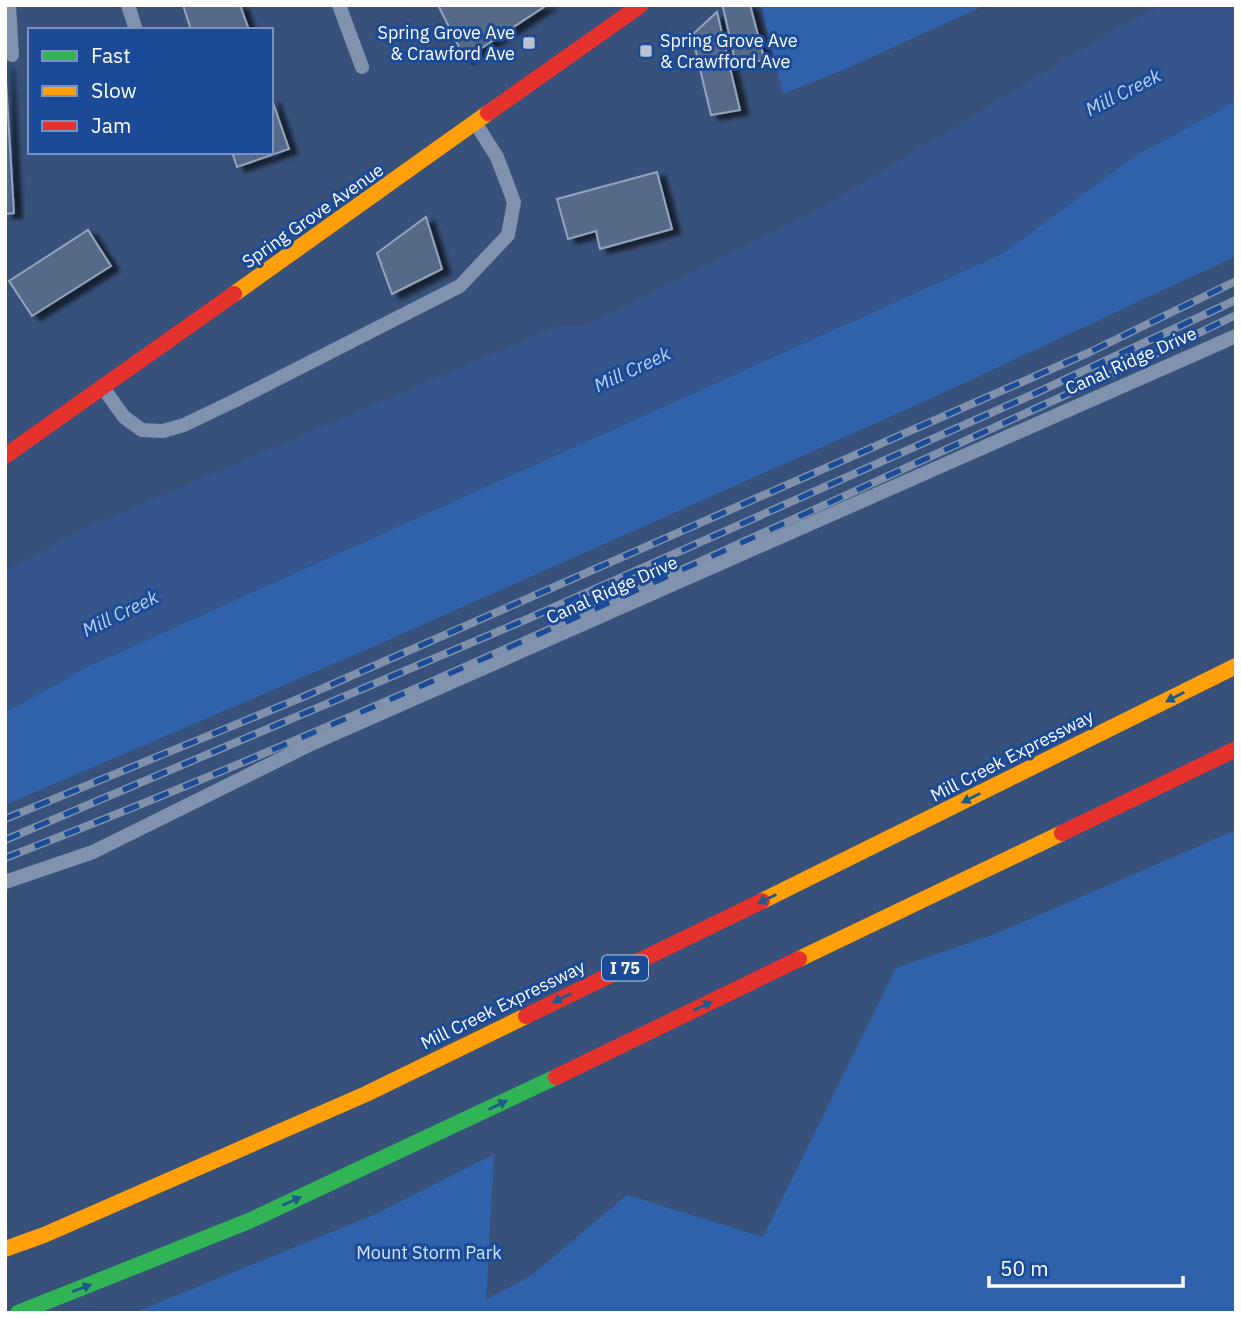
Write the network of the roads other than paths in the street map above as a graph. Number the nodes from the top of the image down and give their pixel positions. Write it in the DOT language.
graph roads {
  1 [pos="9,5"];
  2 [pos="128,5"];
  3 [pos="339,5"];
  4 [pos="641,5"];
  5 [pos="135,28"];
  6 [pos="12,55"];
  7 [pos="362,67"];
  8 [pos="476,124"];
  9 [pos="1236,336"];
  10 [pos="103,387"];
  11 [pos="5,456"];
  12 [pos="1236,666"];
  13 [pos="1236,748"];
  14 [pos="5,882"];
  15 [pos="5,1249"];
  16 [pos="18,1313"];
  1 -- 6 [label="lane"];
  2 -- 5 [label="lane"];
  3 -- 7 [label="lane"];
  4 -- 8 [label="main road, Spring Grove Avenue"];
  8 -- 10 [label="main road, Spring Grove Avenue"];
  8 -- 10 [label="lane"];
  9 -- 14 [label="lane, Canal Ridge Drive"];
  10 -- 11 [label="main road, Spring Grove Avenue"];
  12 -- 15 [label="main road, Mill Creek Expressway / I 75, one-way"];
  16 -- 13 [label="main road, one-way"];
}
